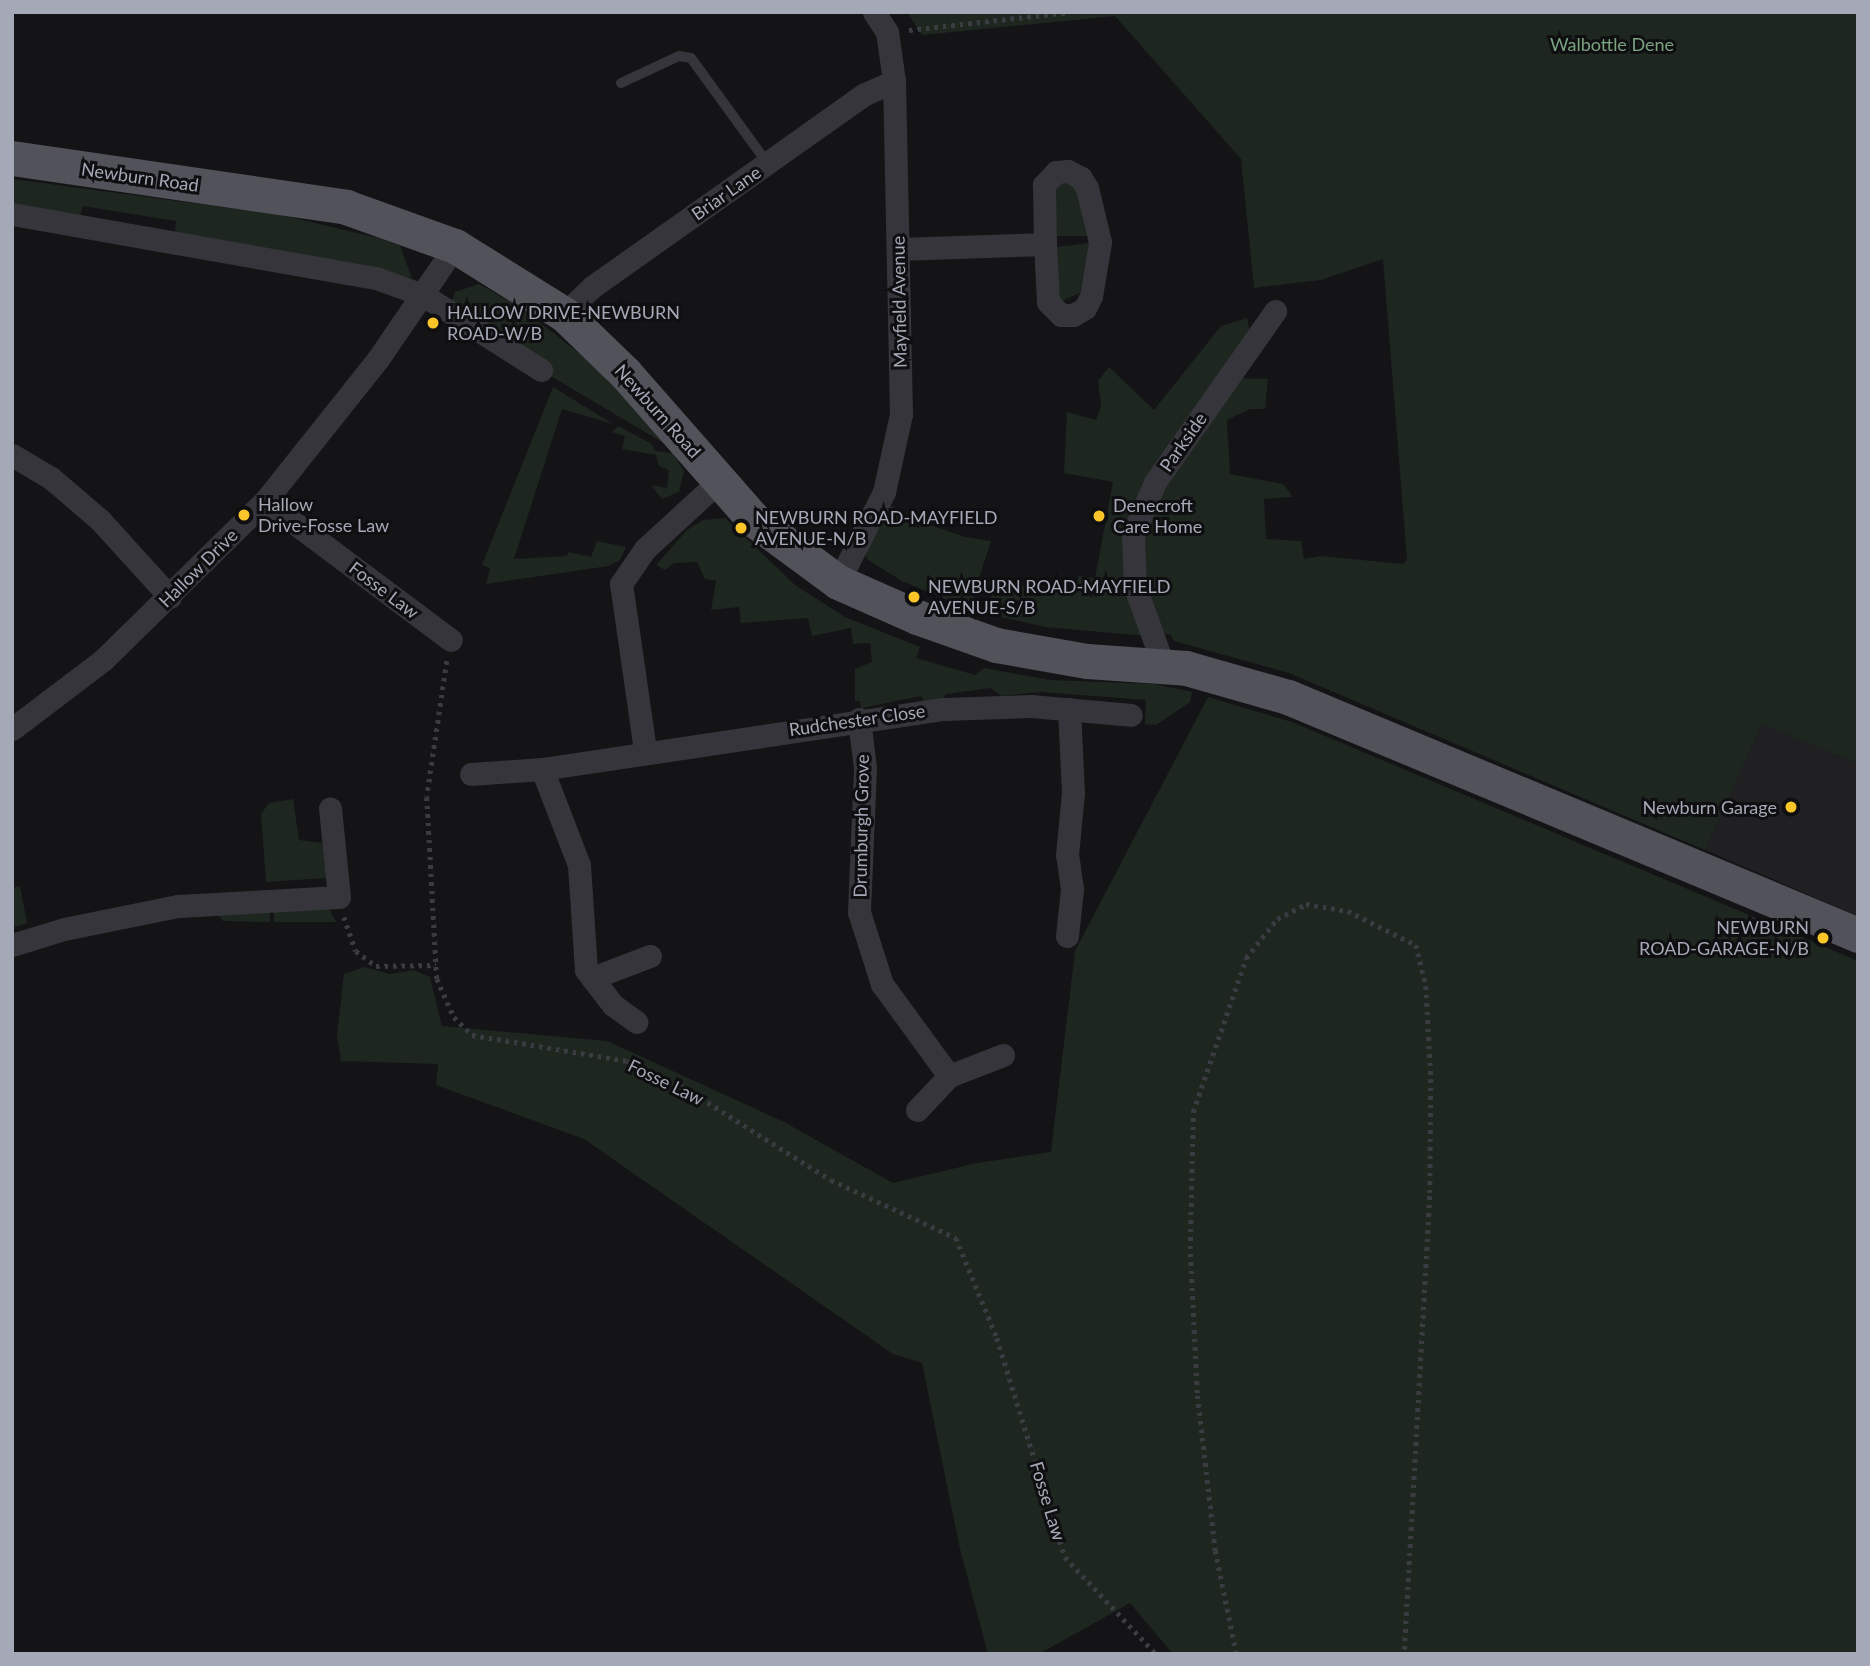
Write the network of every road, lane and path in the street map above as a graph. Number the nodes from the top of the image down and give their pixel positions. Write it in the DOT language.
graph roads {
  1 [pos="874,12"];
  2 [pos="1070,12"];
  3 [pos="887,32"];
  4 [pos="894,81"];
  5 [pos="621,83"];
  6 [pos="12,158"];
  7 [pos="768,164"];
  8 [pos="12,214"];
  9 [pos="1045,244"];
  10 [pos="455,246"];
  11 [pos="898,249"];
  12 [pos="423,296"];
  13 [pos="1275,311"];
  14 [pos="564,314"];
  15 [pos="541,370"];
  16 [pos="12,454"];
  17 [pos="720,480"];
  18 [pos="265,501"];
  19 [pos="838,582"];
  20 [pos="170,597"];
  21 [pos="451,640"];
  22 [pos="1164,667"];
  23 [pos="1069,709"];
  24 [pos="1131,715"];
  25 [pos="859,719"];
  26 [pos="12,729"];
  27 [pos="645,750"];
  28 [pos="542,769"];
  29 [pos="471,774"];
  30 [pos="330,808"];
  31 [pos="339,897"];
  32 [pos="1858,935"];
  33 [pos="1066,936"];
  34 [pos="12,945"];
  35 [pos="650,957"];
  36 [pos="436,965"];
  37 [pos="592,978"];
  38 [pos="636,1022"];
  39 [pos="1003,1055"];
  40 [pos="949,1076"];
  41 [pos="917,1110"];
  42 [pos="1156,1654"];
  43 [pos="1237,1654"];
  44 [pos="1404,1654"];
  1 -- 3 [label="street, Mayfield Avenue"];
  2 -- 3 [label="path"];
  3 -- 4 [label="street, Mayfield Avenue"];
  4 -- 7 [label="street, Briar Lane"];
  4 -- 11 [label="street, Mayfield Avenue"];
  5 -- 7 [label="lane"];
  6 -- 10 [label="main road, Newburn Road"];
  7 -- 14 [label="street, Briar Lane"];
  8 -- 12 [label="street"];
  9 -- 9 [label="street"];
  9 -- 11 [label="street"];
  10 -- 12 [label="street, Hallow Drive"];
  10 -- 14 [label="main road, Newburn Road"];
  11 -- 19 [label="street, Mayfield Avenue"];
  12 -- 15 [label="street"];
  12 -- 18 [label="street, Hallow Drive"];
  13 -- 22 [label="street, Parkside"];
  14 -- 17 [label="main road, Newburn Road"];
  16 -- 20 [label="street"];
  17 -- 19 [label="main road, Newburn Road"];
  17 -- 27 [label="street"];
  18 -- 20 [label="street, Hallow Drive"];
  18 -- 21 [label="street, Fosse Law"];
  19 -- 22 [label="main road, Newburn Road"];
  20 -- 26 [label="street, Hallow Drive"];
  21 -- 36 [label="path, Fosse Law"];
  22 -- 32 [label="main road, Newburn Road"];
  23 -- 24 [label="street, Rudchester Close"];
  23 -- 25 [label="street, Rudchester Close"];
  23 -- 33 [label="street"];
  25 -- 27 [label="street, Rudchester Close"];
  25 -- 40 [label="street, Drumburgh Grove"];
  27 -- 28 [label="street, Rudchester Close"];
  28 -- 29 [label="street, Rudchester Close"];
  28 -- 37 [label="street"];
  30 -- 31 [label="street"];
  31 -- 34 [label="street"];
  31 -- 36 [label="path"];
  35 -- 37 [label="street"];
  36 -- 42 [label="path, Fosse Law"];
  37 -- 38 [label="street"];
  39 -- 40 [label="street"];
  40 -- 41 [label="street"];
  43 -- 44 [label="path"];
}
